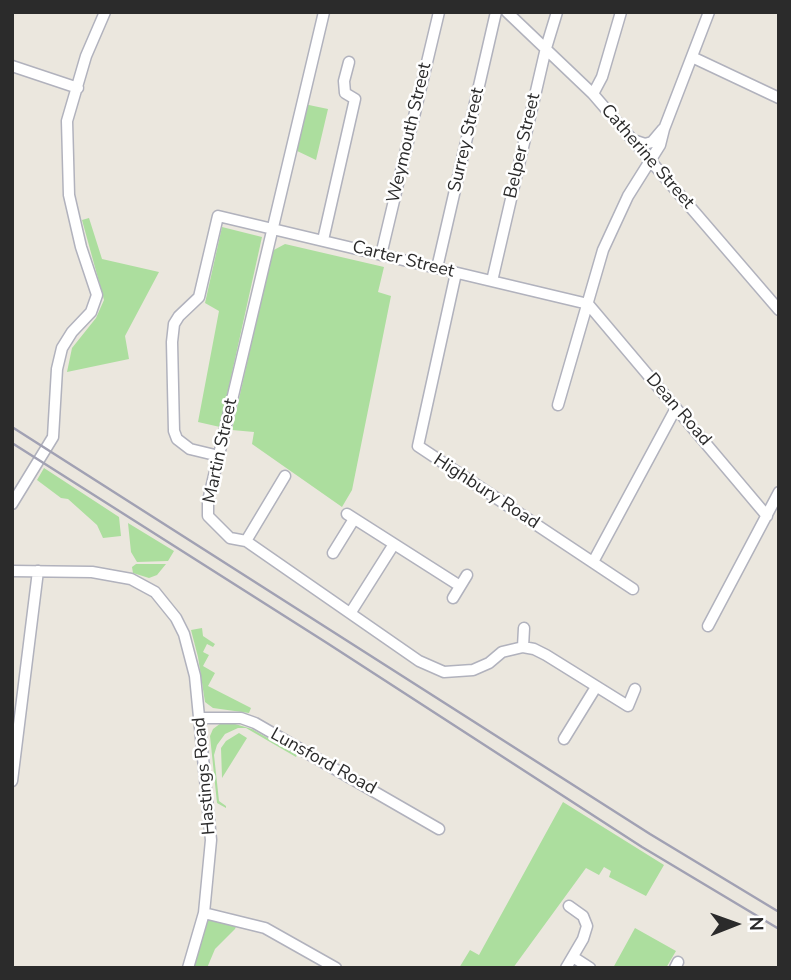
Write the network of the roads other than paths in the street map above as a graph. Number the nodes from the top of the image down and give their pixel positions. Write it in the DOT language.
graph roads {
  1 [pos="105,12"];
  2 [pos="324,12"];
  3 [pos="439,12"];
  4 [pos="496,12"];
  5 [pos="507,12"];
  6 [pos="557,12"];
  7 [pos="621,12"];
  8 [pos="709,12"];
  9 [pos="546,48"];
  10 [pos="692,57"];
  11 [pos="349,62"];
  12 [pos="12,66"];
  13 [pos="78,88"];
  14 [pos="593,94"];
  15 [pos="779,98"];
  16 [pos="664,129"];
  17 [pos="634,141"];
  18 [pos="650,159"];
  19 [pos="273,229"];
  20 [pos="323,240"];
  21 [pos="381,254"];
  22 [pos="437,268"];
  23 [pos="456,273"];
  24 [pos="492,281"];
  25 [pos="779,290"];
  26 [pos="770,300"];
  27 [pos="588,304"];
  28 [pos="779,310"];
  29 [pos="558,404"];
  30 [pos="676,408"];
  31 [pos="219,456"];
  32 [pos="285,476"];
  33 [pos="779,492"];
  34 [pos="12,504"];
  35 [pos="767,516"];
  36 [pos="246,541"];
  37 [pos="394,544"];
  38 [pos="333,552"];
  39 [pos="593,562"];
  40 [pos="12,571"];
  41 [pos="38,571"];
  42 [pos="467,575"];
  43 [pos="460,586"];
  44 [pos="633,589"];
  45 [pos="453,598"];
  46 [pos="351,612"];
  47 [pos="708,626"];
  48 [pos="524,628"];
  49 [pos="523,647"];
  50 [pos="596,687"];
  51 [pos="635,689"];
  52 [pos="200,718"];
  53 [pos="564,739"];
  54 [pos="12,781"];
  55 [pos="439,829"];
  56 [pos="569,906"];
  57 [pos="204,913"];
  58 [pos="573,957"];
  59 [pos="188,968"];
  60 [pos="336,968"];
  61 [pos="566,968"];
  62 [pos="590,968"];
  1 -- 13 [label="street"];
  2 -- 19 [label="street, Martin Street"];
  3 -- 21 [label="street, Weymouth Street"];
  4 -- 22 [label="street, Surrey Street"];
  5 -- 9 [label="street, Catherine Street"];
  6 -- 9 [label="street, Belper Street"];
  7 -- 14 [label="street"];
  8 -- 10 [label="street"];
  9 -- 14 [label="street, Catherine Street"];
  9 -- 24 [label="street, Belper Street"];
  10 -- 15 [label="street"];
  10 -- 16 [label="street"];
  11 -- 20 [label="street"];
  12 -- 13 [label="street"];
  13 -- 34 [label="street"];
  14 -- 17 [label="street, Catherine Street"];
  16 -- 17 [label="street"];
  16 -- 18 [label="street"];
  17 -- 18 [label="street, Catherine Street"];
  18 -- 26 [label="street, Catherine Street"];
  18 -- 27 [label="street"];
  19 -- 20 [label="street, Carter Street"];
  19 -- 31 [label="street, Martin Street"];
  19 -- 31 [label="street, Carter Street"];
  20 -- 21 [label="street, Carter Street"];
  21 -- 22 [label="street, Carter Street"];
  22 -- 23 [label="street, Carter Street"];
  23 -- 24 [label="street, Carter Street"];
  23 -- 39 [label="street, Highbury Road"];
  24 -- 27 [label="street, Carter Street"];
  25 -- 26 [label="street"];
  26 -- 28 [label="street, Catherine Street"];
  27 -- 29 [label="street"];
  27 -- 30 [label="street, Dean Road"];
  30 -- 35 [label="street, Dean Road"];
  30 -- 39 [label="street"];
  31 -- 36 [label="street, Martin Street"];
  32 -- 36 [label="street"];
  33 -- 35 [label="street"];
  35 -- 47 [label="street"];
  36 -- 46 [label="street, Martin Street"];
  37 -- 38 [label="street"];
  37 -- 43 [label="street"];
  37 -- 46 [label="street"];
  39 -- 44 [label="street, Highbury Road"];
  40 -- 41 [label="street"];
  41 -- 52 [label="street, Hastings Road"];
  41 -- 54 [label="street"];
  42 -- 43 [label="street"];
  43 -- 45 [label="street"];
  46 -- 49 [label="street, Martin Street"];
  48 -- 49 [label="street"];
  49 -- 50 [label="street"];
  50 -- 51 [label="street"];
  50 -- 53 [label="street"];
  52 -- 55 [label="street, Lunsford Road"];
  52 -- 57 [label="street, Hastings Road"];
  56 -- 58 [label="street"];
  57 -- 59 [label="street, Hastings Road"];
  57 -- 60 [label="street"];
  58 -- 61 [label="street"];
  58 -- 62 [label="street"];
}
